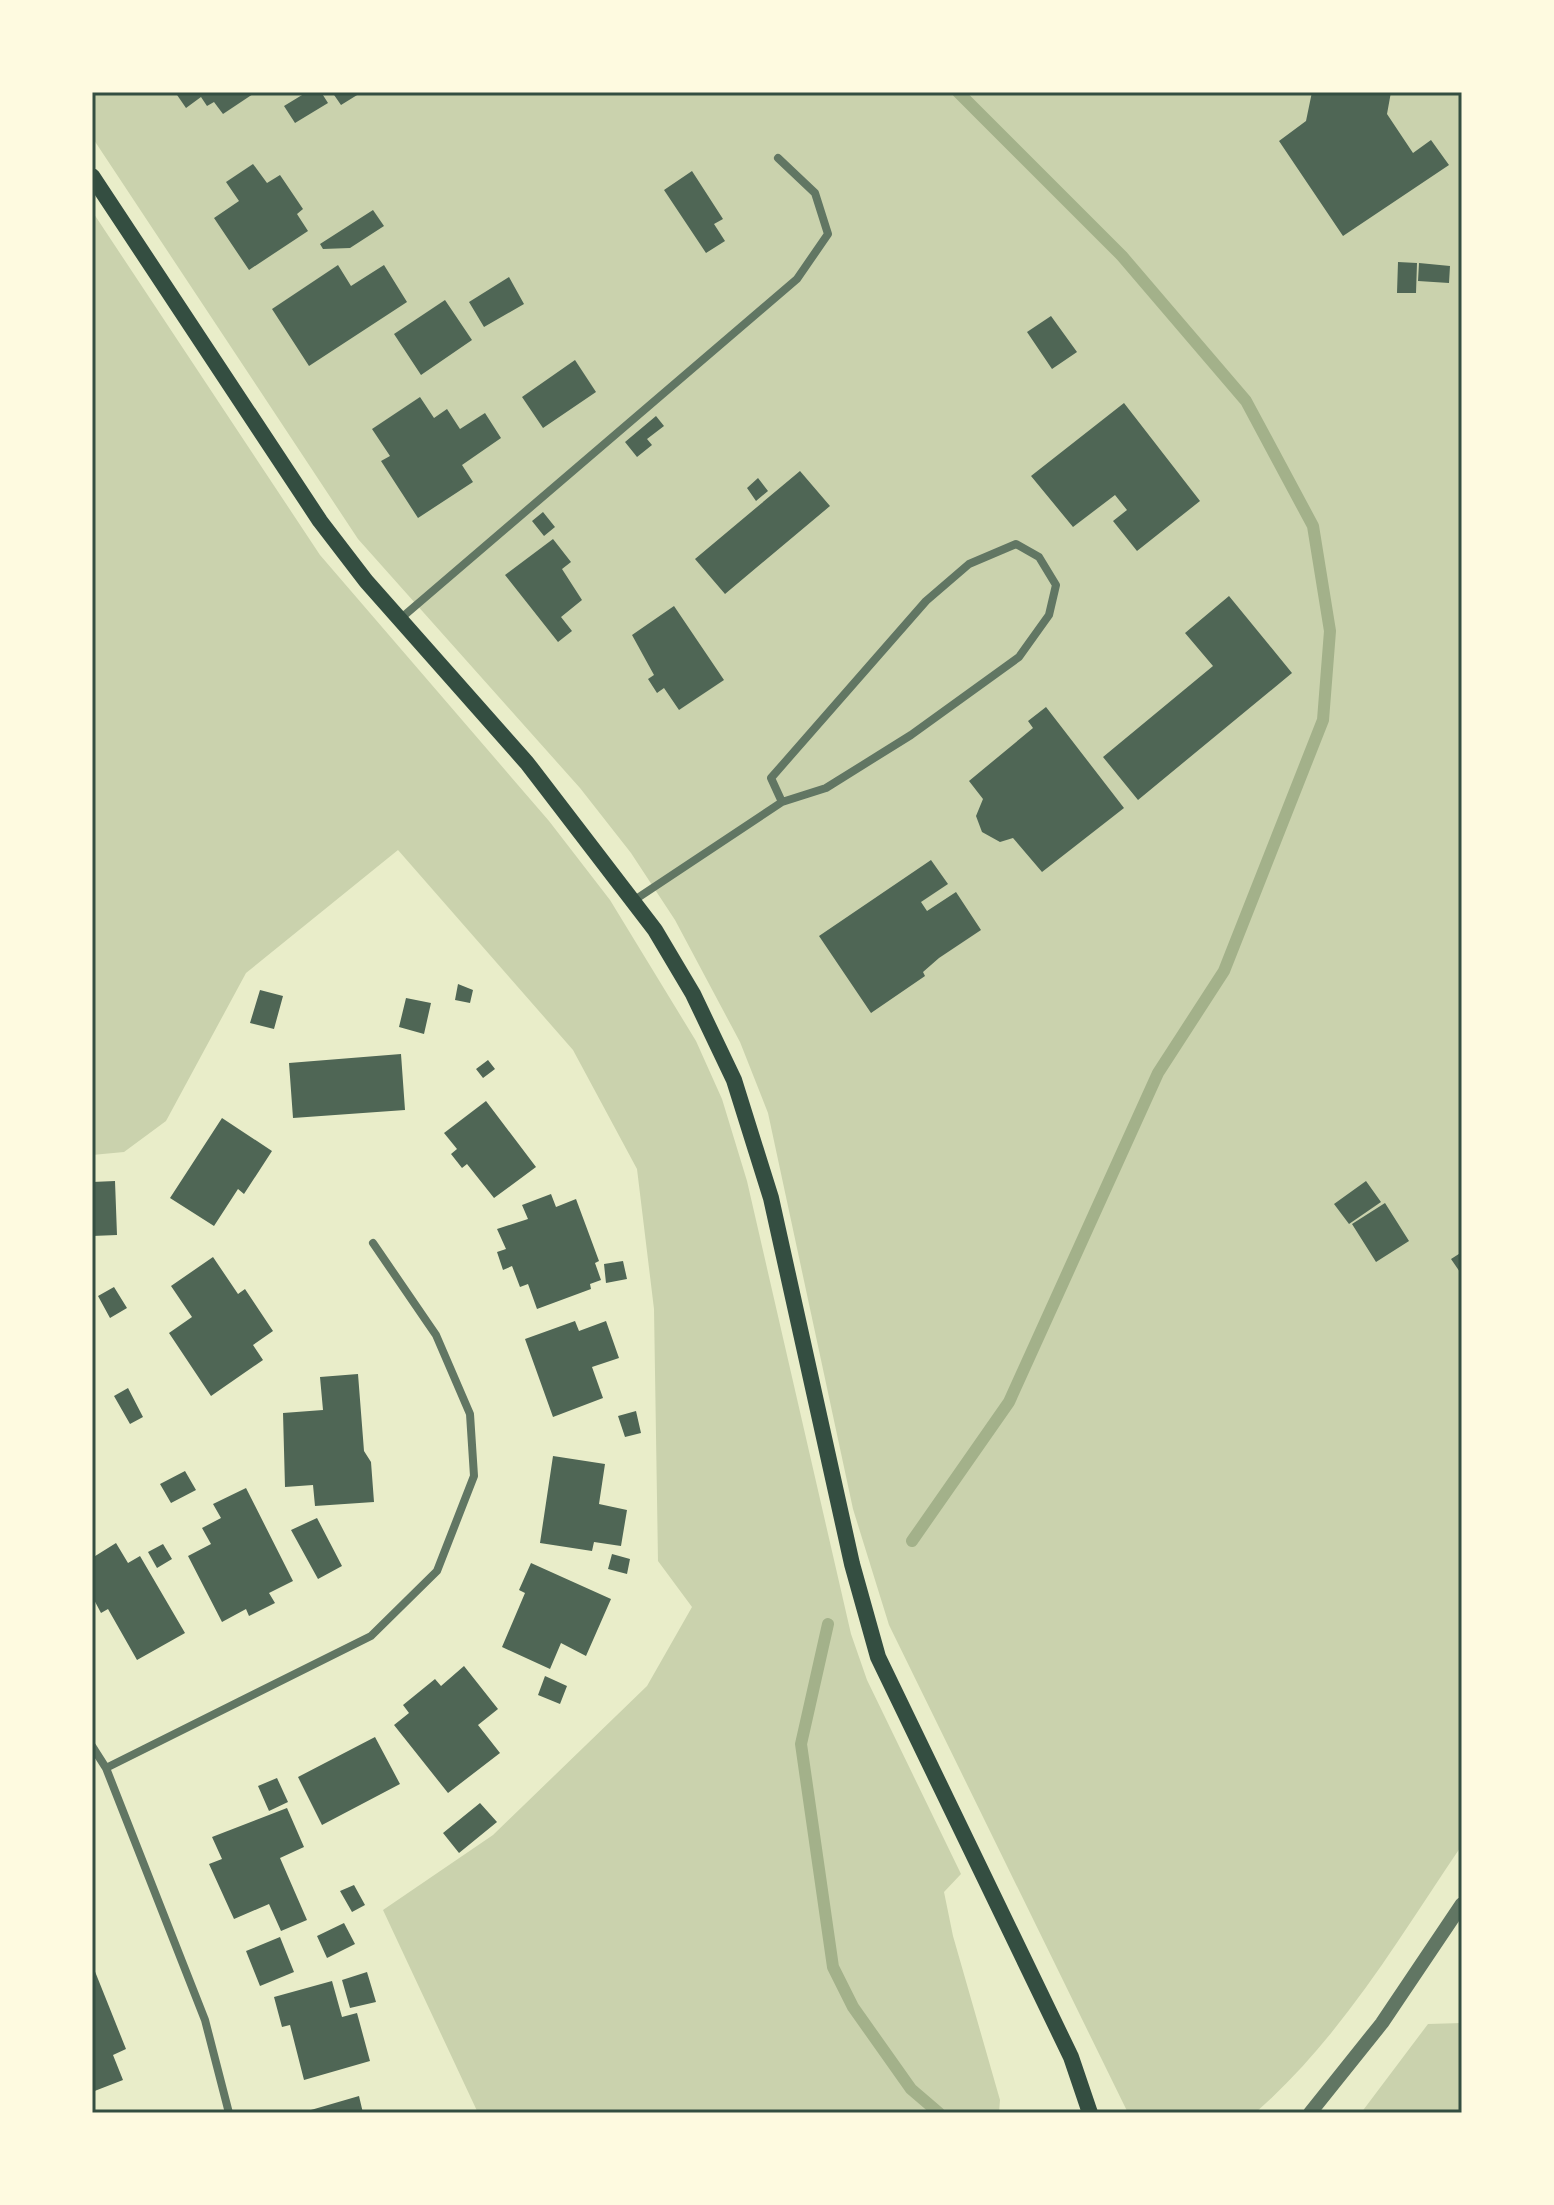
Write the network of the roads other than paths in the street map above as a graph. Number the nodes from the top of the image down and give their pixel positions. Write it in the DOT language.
graph roads {
  1 [pos="778,158"];
  2 [pos="92,176"];
  3 [pos="400,620"];
  4 [pos="782,802"];
  5 [pos="633,901"];
  6 [pos="373,1243"];
  7 [pos="92,1746"];
  8 [pos="106,1768"];
  9 [pos="1462,1904"];
  10 [pos="229,2113"];
  11 [pos="1090,2113"];
  12 [pos="1310,2113"];
  1 -- 3 [label="street"];
  2 -- 3 [label="main road"];
  3 -- 5 [label="main road"];
  4 -- 4 [label="street"];
  4 -- 5 [label="street"];
  5 -- 11 [label="main road"];
  6 -- 8 [label="street"];
  7 -- 8 [label="street"];
  8 -- 10 [label="street"];
  9 -- 12 [label="street"];
}
